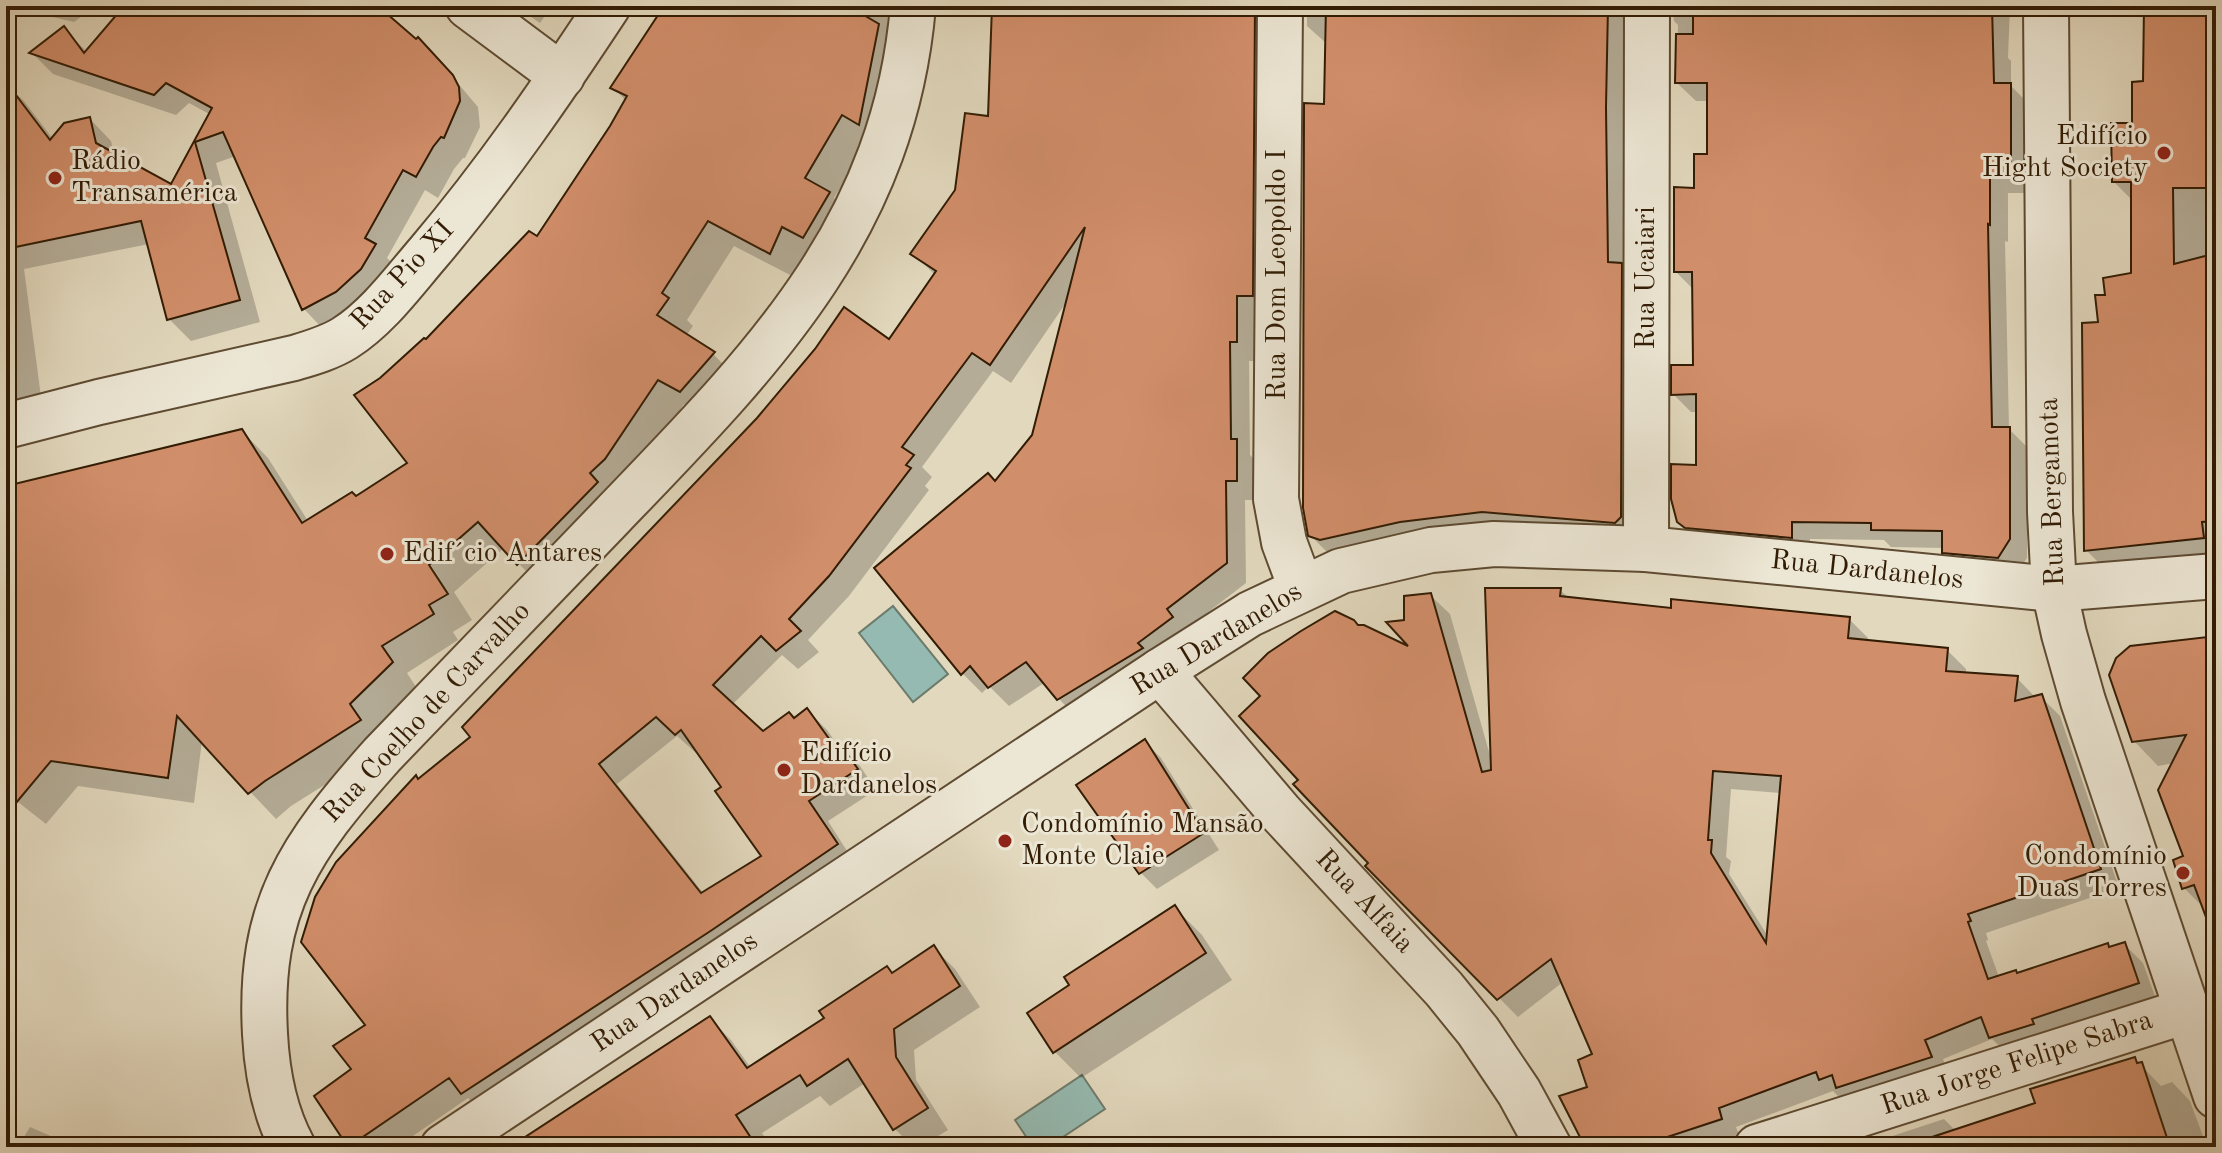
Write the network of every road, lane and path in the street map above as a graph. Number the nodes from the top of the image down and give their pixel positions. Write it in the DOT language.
graph roads {
  1 [pos="468,6"];
  2 [pos="608,6"];
  3 [pos="913,6"];
  4 [pos="1280,6"];
  5 [pos="1647,6"];
  6 [pos="2046,6"];
  7 [pos="562,76"];
  8 [pos="6,426"];
  9 [pos="1646,549"];
  10 [pos="2216,576"];
  11 [pos="1301,588"];
  12 [pos="2054,589"];
  13 [pos="1160,671"];
  14 [pos="2186,1011"];
  15 [pos="2216,1096"];
  16 [pos="293,1147"];
  17 [pos="443,1147"];
  18 [pos="1549,1147"];
  19 [pos="1757,1147"];
  1 -- 7 [label="street"];
  2 -- 7 [label="street, Rua Pio XI"];
  3 -- 16 [label="street, Rua Coelho de Carvalho"];
  4 -- 11 [label="street, Rua Dom Leopoldo I"];
  5 -- 9 [label="street, Rua Ucaiari"];
  6 -- 12 [label="street, Rua Bergamota"];
  7 -- 8 [label="street, Rua Pio XI"];
  9 -- 11 [label="street, Rua Dardanelos"];
  9 -- 12 [label="street, Rua Dardanelos"];
  10 -- 12 [label="street, Rua Dardanelos"];
  11 -- 13 [label="street, Rua Dardanelos"];
  12 -- 14 [label="street, Rua Bergamota"];
  13 -- 17 [label="street, Rua Dardanelos"];
  13 -- 18 [label="street, Rua Alfaia"];
  14 -- 15 [label="street, Rua Bergamota"];
  14 -- 19 [label="street, Rua Jorge Felipe Sabra"];
}
